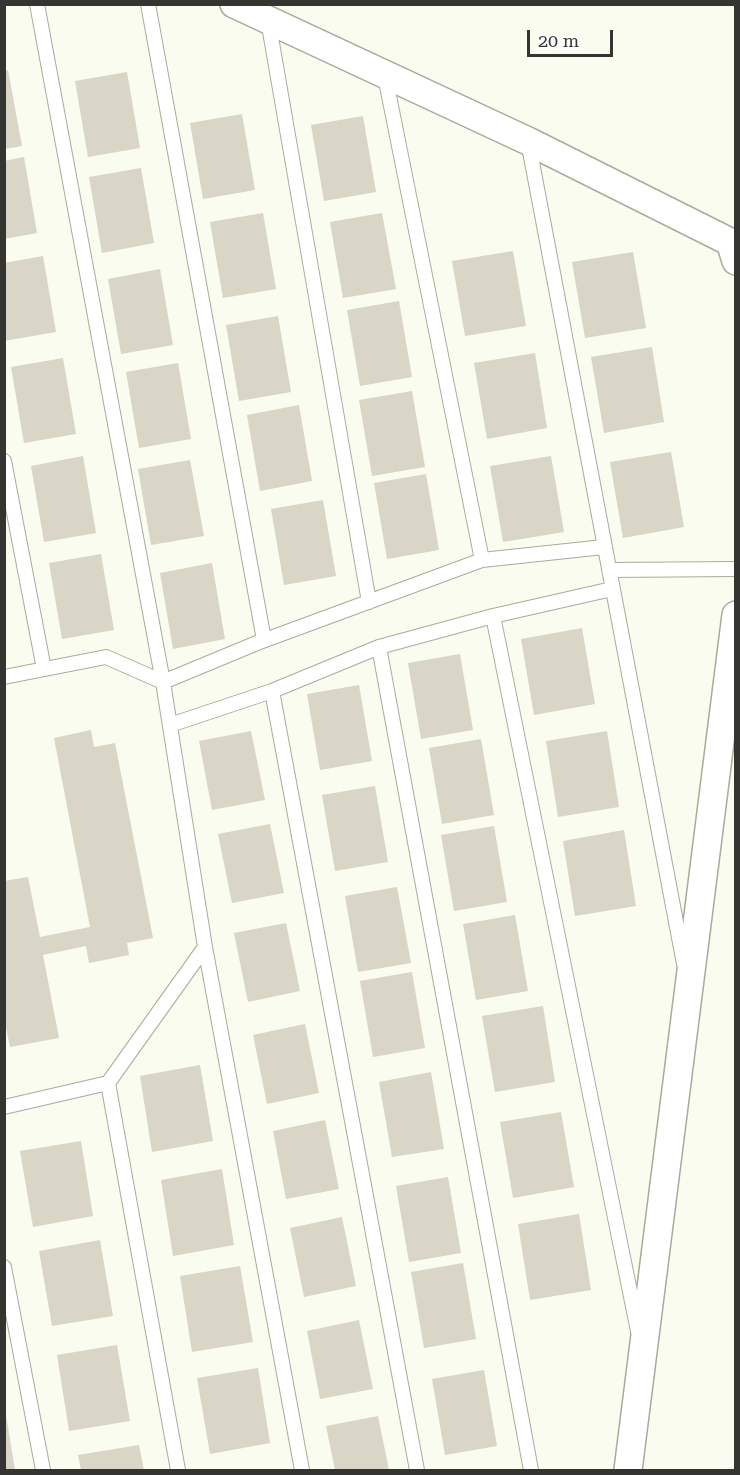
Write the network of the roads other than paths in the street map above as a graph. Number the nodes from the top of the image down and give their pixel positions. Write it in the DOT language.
graph roads {
  1 [pos="38,4"];
  2 [pos="148,4"];
  3 [pos="234,4"];
  4 [pos="268,20"];
  5 [pos="385,76"];
  6 [pos="528,141"];
  7 [pos="735,261"];
  8 [pos="4,461"];
  9 [pos="604,547"];
  10 [pos="482,560"];
  11 [pos="735,569"];
  12 [pos="609,570"];
  13 [pos="612,589"];
  14 [pos="369,602"];
  15 [pos="735,615"];
  16 [pos="494,616"];
  17 [pos="264,640"];
  18 [pos="379,647"];
  19 [pos="44,669"];
  20 [pos="4,677"];
  21 [pos="162,682"];
  22 [pos="272,691"];
  23 [pos="170,725"];
  24 [pos="205,947"];
  25 [pos="688,991"];
  26 [pos="108,1083"];
  27 [pos="4,1107"];
  28 [pos="4,1267"];
  29 [pos="643,1356"];
  30 [pos="43,1470"];
  31 [pos="178,1470"];
  32 [pos="302,1470"];
  33 [pos="417,1470"];
  34 [pos="531,1470"];
  35 [pos="628,1470"];
  1 -- 21 [label="lane"];
  2 -- 17 [label="lane"];
  3 -- 4 [label="street"];
  4 -- 5 [label="street"];
  4 -- 14 [label="lane"];
  5 -- 6 [label="street"];
  5 -- 10 [label="lane"];
  6 -- 7 [label="street"];
  6 -- 9 [label="lane"];
  8 -- 19 [label="lane"];
  9 -- 10 [label="lane"];
  9 -- 12 [label="lane"];
  10 -- 14 [label="lane"];
  11 -- 12 [label="lane"];
  12 -- 13 [label="lane"];
  13 -- 16 [label="lane"];
  13 -- 25 [label="lane"];
  14 -- 17 [label="lane"];
  15 -- 25 [label="street"];
  16 -- 18 [label="lane"];
  16 -- 29 [label="lane"];
  17 -- 21 [label="lane"];
  18 -- 22 [label="lane"];
  18 -- 34 [label="lane"];
  19 -- 20 [label="lane"];
  19 -- 21 [label="lane"];
  21 -- 23 [label="lane"];
  22 -- 23 [label="lane"];
  22 -- 33 [label="lane"];
  23 -- 24 [label="lane"];
  24 -- 26 [label="lane"];
  24 -- 32 [label="lane"];
  25 -- 29 [label="street"];
  26 -- 27 [label="lane"];
  26 -- 31 [label="lane"];
  28 -- 30 [label="lane"];
  29 -- 35 [label="street"];
}
